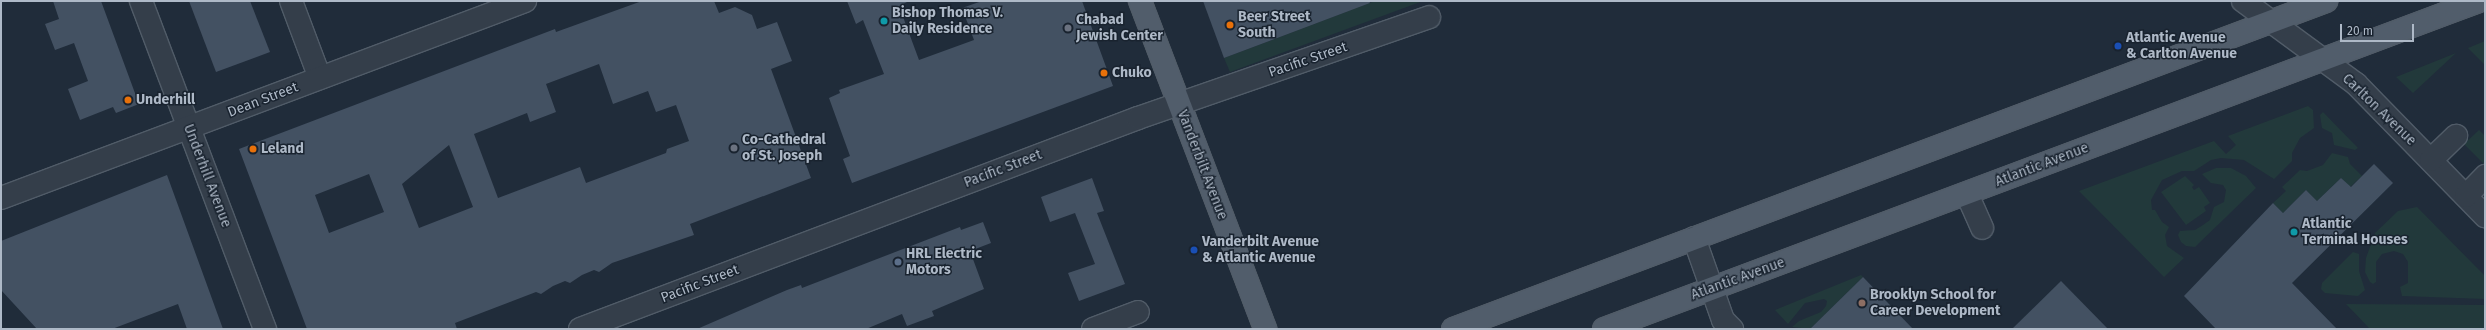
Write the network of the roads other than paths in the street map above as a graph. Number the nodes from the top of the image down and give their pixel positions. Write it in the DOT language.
graph roads {
  1 [pos="141,1"];
  2 [pos="291,1"];
  3 [pos="525,1"];
  4 [pos="1140,1"];
  5 [pos="2243,1"];
  6 [pos="2326,1"];
  7 [pos="2479,1"];
  8 [pos="1429,17"];
  9 [pos="2270,22"];
  10 [pos="2323,59"];
  11 [pos="320,78"];
  12 [pos="1179,104"];
  13 [pos="189,127"];
  14 [pos="2456,136"];
  15 [pos="2431,160"];
  16 [pos="2485,176"];
  17 [pos="1967,194"];
  18 [pos="2466,196"];
  19 [pos="1,198"];
  20 [pos="2485,216"];
  21 [pos="1982,228"];
  22 [pos="1694,238"];
  23 [pos="1712,289"];
  24 [pos="1138,312"];
  25 [pos="265,329"];
  26 [pos="580,329"];
  27 [pos="1093,329"];
  28 [pos="1265,329"];
  29 [pos="1454,329"];
  30 [pos="1604,329"];
  31 [pos="1732,329"];
  1 -- 13 [label="street, Underhill Avenue"];
  2 -- 11 [label="street"];
  3 -- 11 [label="street, Dean Street"];
  4 -- 12 [label="main road, Vanderbilt Avenue"];
  5 -- 9 [label="street, Carlton Avenue"];
  6 -- 9 [label="main road"];
  7 -- 10 [label="main road, Atlantic Avenue"];
  8 -- 12 [label="street, Pacific Street"];
  9 -- 10 [label="street, Carlton Avenue"];
  9 -- 22 [label="main road"];
  10 -- 15 [label="street, Carlton Avenue"];
  10 -- 17 [label="main road, Atlantic Avenue"];
  11 -- 13 [label="street, Dean Street"];
  12 -- 26 [label="street, Pacific Street"];
  12 -- 28 [label="main road, Vanderbilt Avenue"];
  13 -- 19 [label="street, Dean Street"];
  13 -- 25 [label="street, Underhill Avenue"];
  14 -- 15 [label="street"];
  15 -- 18 [label="street, Carlton Avenue"];
  16 -- 18 [label="street"];
  17 -- 21 [label="street"];
  17 -- 23 [label="main road, Atlantic Avenue"];
  18 -- 20 [label="street, Carlton Avenue"];
  22 -- 23 [label="street"];
  22 -- 29 [label="main road"];
  23 -- 30 [label="main road, Atlantic Avenue"];
  23 -- 31 [label="street"];
  24 -- 27 [label="street"];
}
